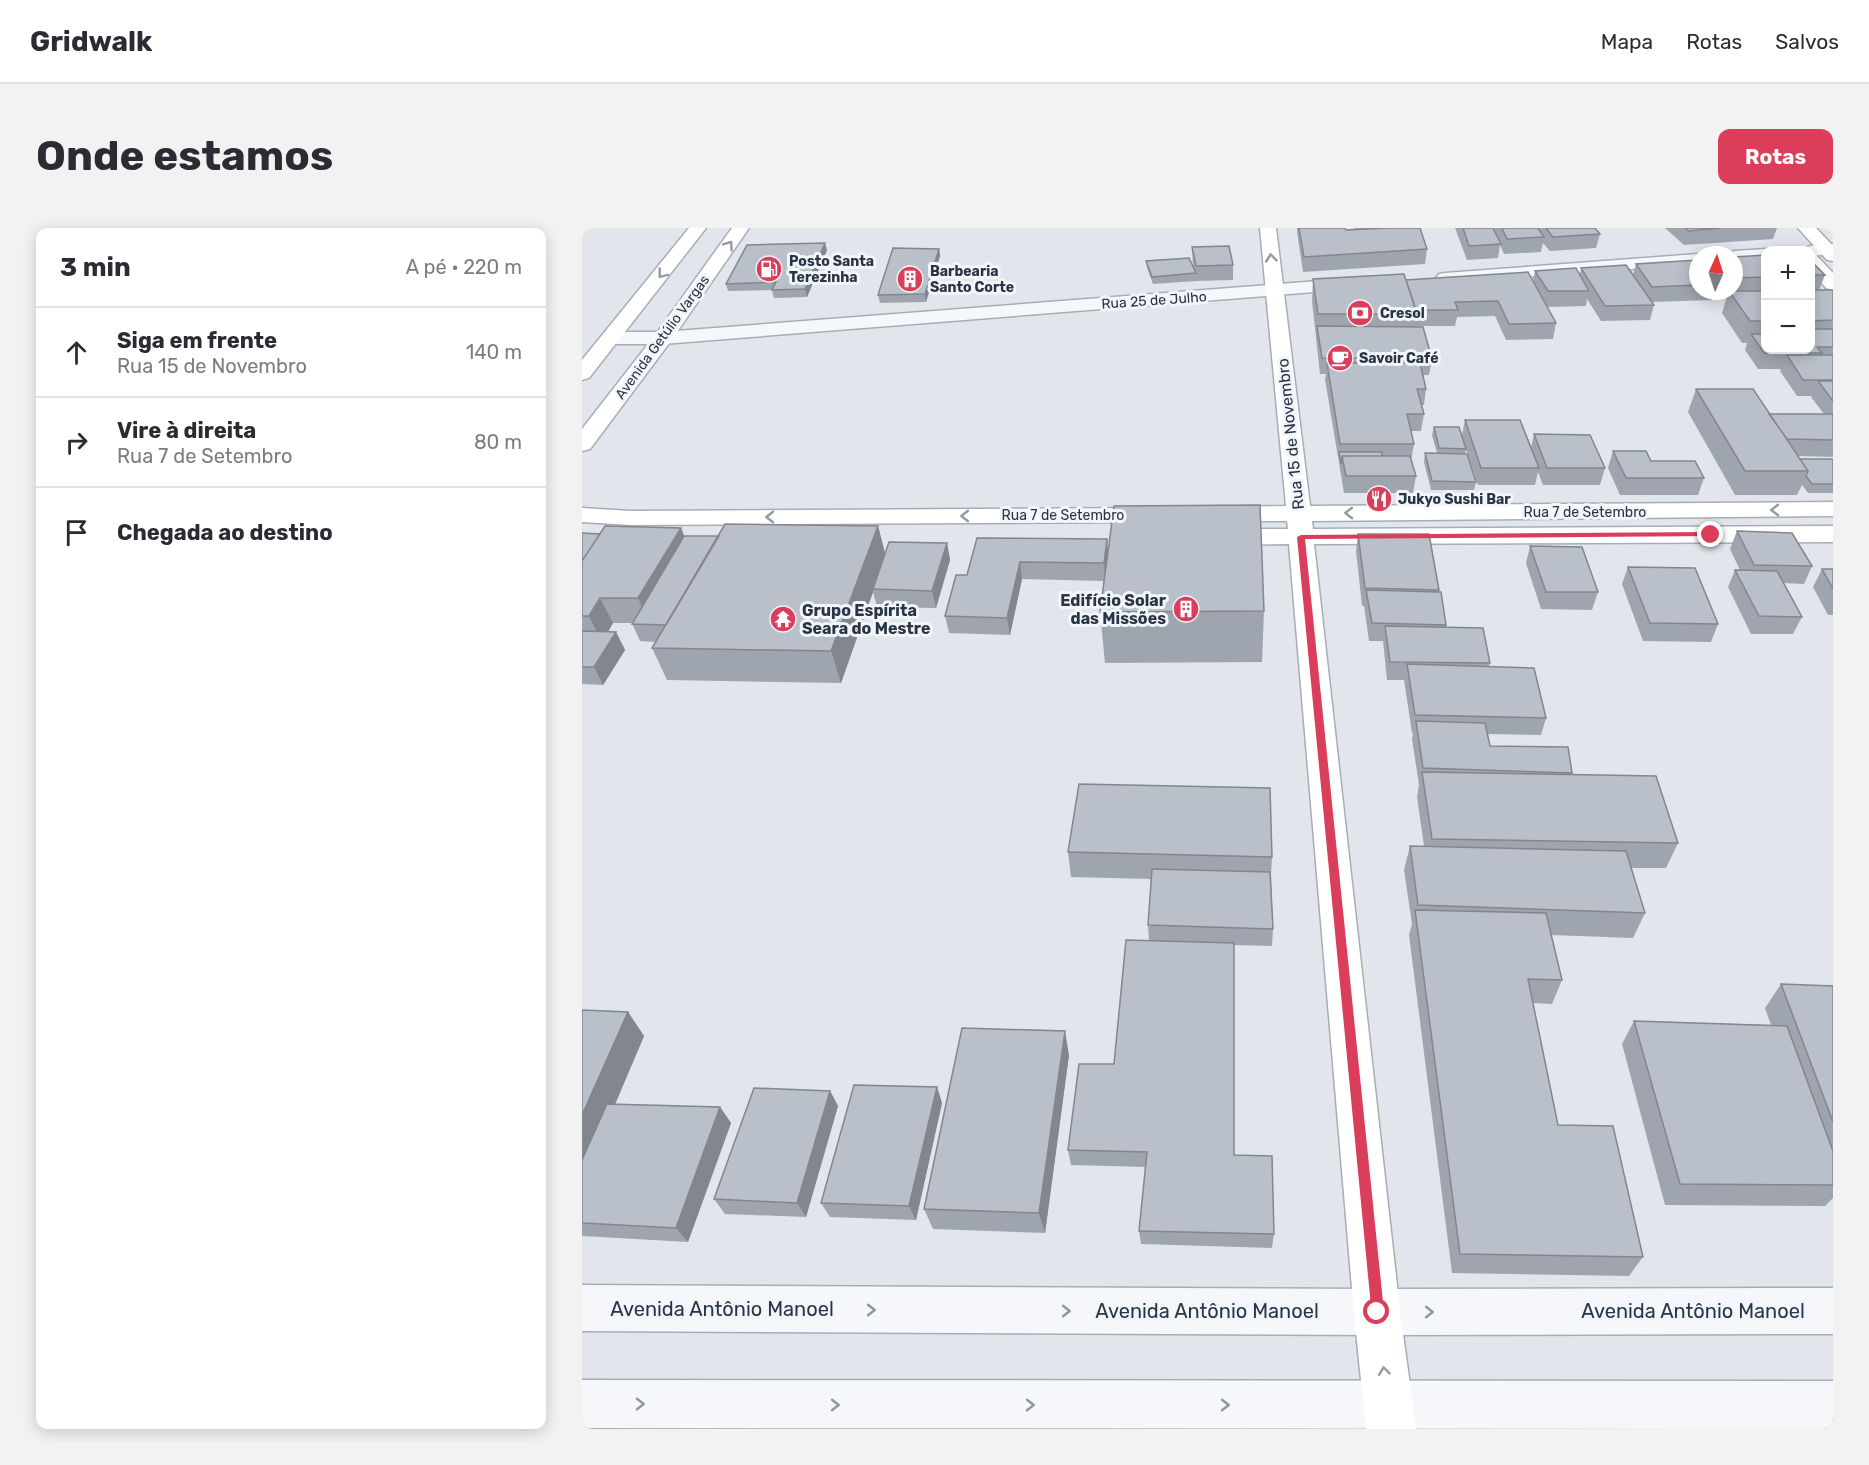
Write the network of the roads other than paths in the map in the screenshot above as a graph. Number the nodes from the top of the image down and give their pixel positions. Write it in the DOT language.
graph roads {
  1 [pos="698,228"];
  2 [pos="741,228"];
  3 [pos="1268,228"];
  4 [pos="1761,254"];
  5 [pos="1743,255"];
  6 [pos="1689,260"];
  7 [pos="1815,264"];
  8 [pos="1427,279"];
  9 [pos="1380,282"];
  10 [pos="1833,284"];
  11 [pos="1275,290"];
  12 [pos="611,338"];
  13 [pos="663,338"];
  14 [pos="582,374"];
  15 [pos="582,444"];
  16 [pos="1833,509"];
  17 [pos="1695,511"];
  18 [pos="582,515"];
  19 [pos="1299,525"];
  20 [pos="831,527"];
  21 [pos="1833,534"];
  22 [pos="1711,535"];
  23 [pos="1158,537"];
  24 [pos="1218,537"];
  25 [pos="603,540"];
  26 [pos="582,1308"];
  27 [pos="1833,1311"];
  28 [pos="1377,1312"];
  29 [pos="582,1404"];
  30 [pos="1833,1405"];
  31 [pos="1389,1417"];
  1 -- 12 [label="street, one-way"];
  13 -- 2 [label="street, Avenida Getúlio Vargas, one-way"];
  11 -- 3 [label="street, Rua 15 de Novembro, one-way"];
  4 -- 5 [label="street"];
  6 -- 8 [label="street"];
  7 -- 10 [label="street"];
  9 -- 11 [label="street, Rua 25 de Julho"];
  11 -- 13 [label="street, Rua 25 de Julho"];
  11 -- 19 [label="street, Rua 15 de Novembro"];
  12 -- 13 [label="street, Rua 25 de Julho"];
  12 -- 14 [label="street"];
  13 -- 15 [label="street, Avenida Getúlio Vargas"];
  16 -- 17 [label="street, Rua 7 de Setembro, one-way"];
  17 -- 19 [label="street, Rua 7 de Setembro, one-way"];
  17 -- 22 [label="street"];
  20 -- 18 [label="street, Rua 7 de Setembro, one-way"];
  19 -- 20 [label="street, Rua 7 de Setembro, one-way"];
  19 -- 22 [label="street, Rua 7 de Setembro"];
  19 -- 24 [label="street, Rua 7 de Setembro"];
  19 -- 28 [label="street, Rua 15 de Novembro"];
  20 -- 23 [label="street, Rua 7 de Setembro"];
  20 -- 25 [label="street, Rua 7 de Setembro"];
  21 -- 22 [label="street, Rua 7 de Setembro"];
  26 -- 28 [label="street, Avenida Antônio Manoel, one-way"];
  28 -- 27 [label="street, Avenida Antônio Manoel, one-way"];
  31 -- 28 [label="street, Rua 15 de Novembro, one-way"];
  29 -- 31 [label="street, one-way"];
  30 -- 31 [label="street"];
}
